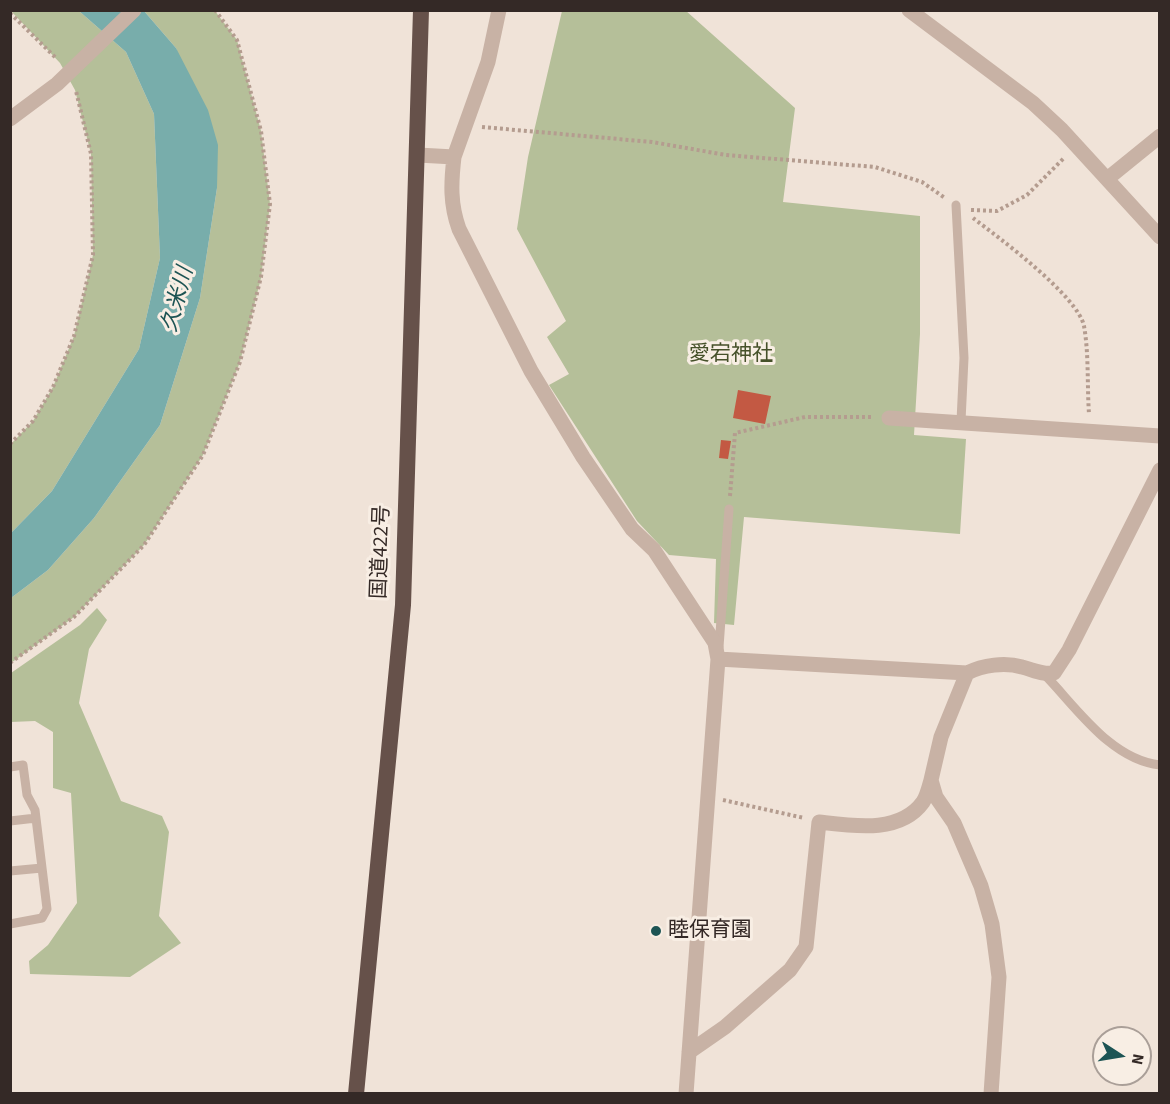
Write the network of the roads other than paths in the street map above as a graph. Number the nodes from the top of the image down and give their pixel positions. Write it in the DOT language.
graph roads {
  1 [pos="134,10"];
  2 [pos="421,10"];
  3 [pos="499,10"];
  4 [pos="909,10"];
  5 [pos="10,119"];
  6 [pos="1158,140"];
  7 [pos="418,155"];
  8 [pos="454,157"];
  9 [pos="1107,179"];
  10 [pos="956,206"];
  11 [pos="1160,237"];
  12 [pos="889,418"];
  13 [pos="961,421"];
  14 [pos="1160,436"];
  15 [pos="1160,470"];
  16 [pos="729,509"];
  17 [pos="718,659"];
  18 [pos="967,673"];
  19 [pos="1045,675"];
  20 [pos="1160,765"];
  21 [pos="10,767"];
  22 [pos="931,780"];
  23 [pos="36,818"];
  24 [pos="10,821"];
  25 [pos="42,868"];
  26 [pos="10,871"];
  27 [pos="11,923"];
  28 [pos="689,1052"];
  29 [pos="356,1094"];
  30 [pos="686,1094"];
  31 [pos="991,1094"];
  1 -- 5 [label="street"];
  2 -- 7 [label="highway, 国道422号"];
  3 -- 8 [label="street"];
  4 -- 9 [label="street"];
  6 -- 9 [label="street"];
  7 -- 8 [label="street"];
  7 -- 29 [label="highway, 国道422号"];
  8 -- 17 [label="street"];
  9 -- 11 [label="street"];
  10 -- 13 [label="lane"];
  12 -- 13 [label="street"];
  13 -- 14 [label="street"];
  15 -- 19 [label="street"];
  16 -- 17 [label="lane"];
  17 -- 18 [label="street"];
  17 -- 28 [label="street"];
  18 -- 19 [label="street"];
  18 -- 22 [label="street"];
  19 -- 20 [label="lane"];
  21 -- 23 [label="lane"];
  22 -- 28 [label="street"];
  22 -- 31 [label="street"];
  23 -- 24 [label="lane"];
  23 -- 25 [label="lane"];
  25 -- 26 [label="lane"];
  25 -- 27 [label="lane"];
  28 -- 30 [label="street"];
}
